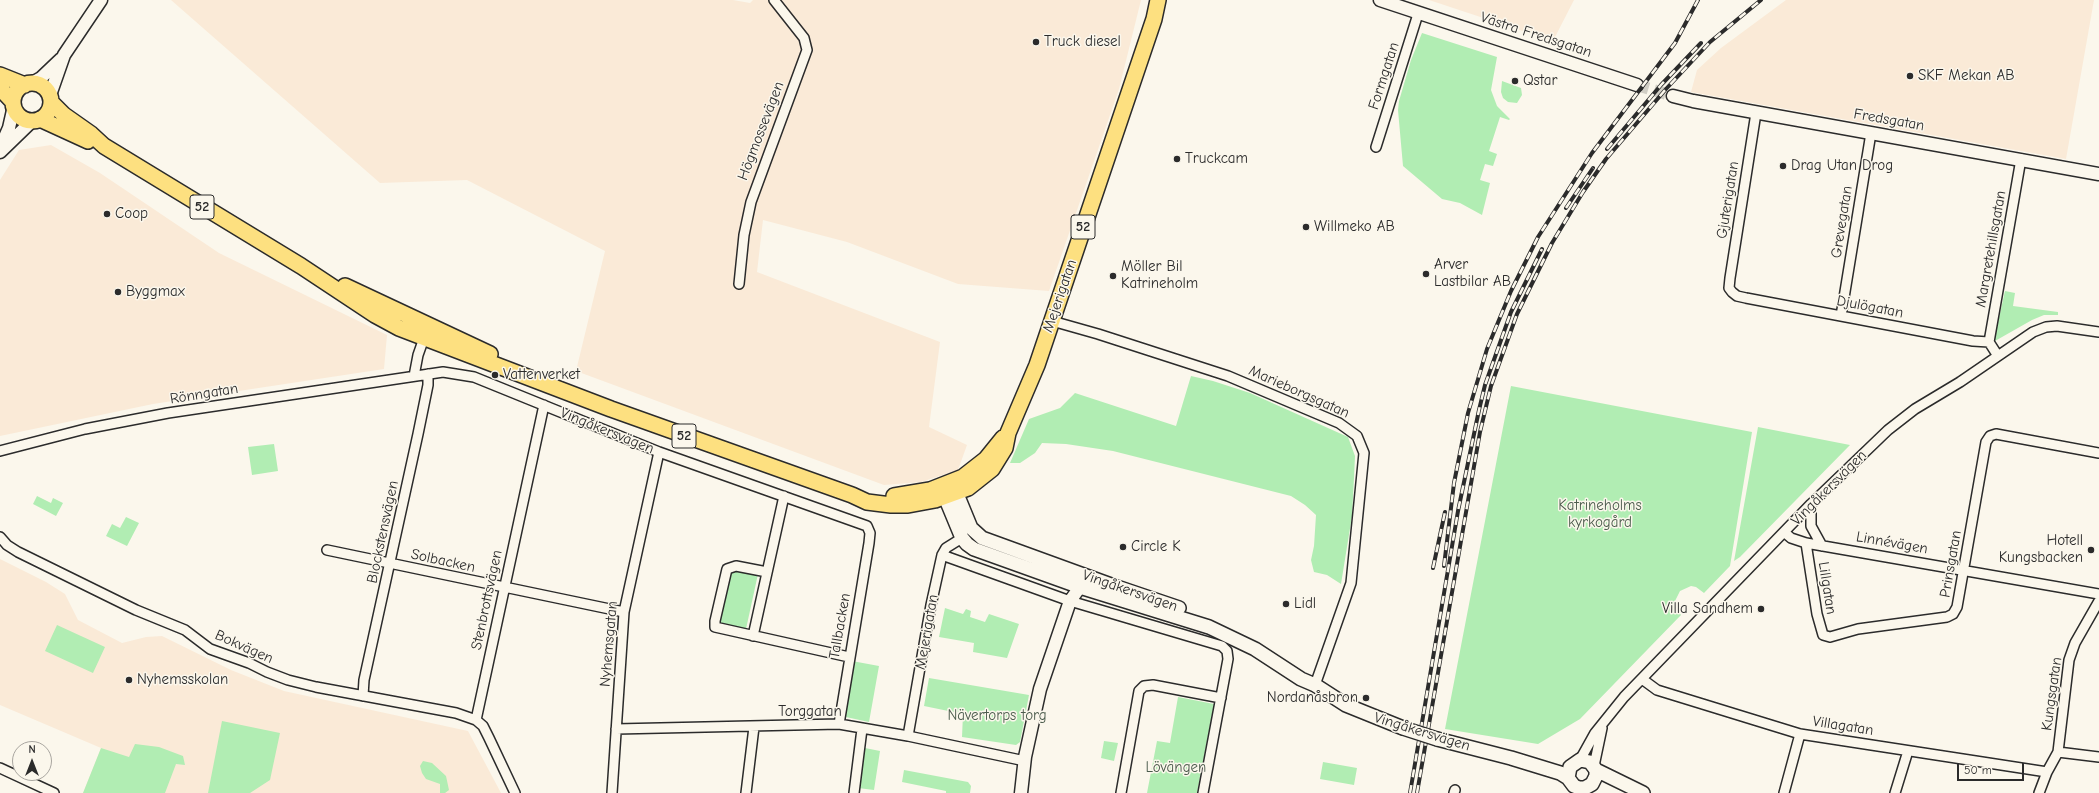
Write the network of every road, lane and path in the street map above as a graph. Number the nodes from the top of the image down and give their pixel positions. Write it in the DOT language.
graph roads {
  1 [pos="101,0"];
  2 [pos="774,0"];
  3 [pos="1158,0"];
  4 [pos="1163,0"];
  5 [pos="1380,0"];
  6 [pos="1418,14"];
  7 [pos="1154,20"];
  8 [pos="64,55"];
  9 [pos="0,75"];
  10 [pos="29,84"];
  11 [pos="1638,85"];
  12 [pos="0,88"];
  13 [pos="1673,96"];
  14 [pos="50,98"];
  15 [pos="14,104"];
  16 [pos="1756,113"];
  17 [pos="36,120"];
  18 [pos="1871,133"];
  19 [pos="104,146"];
  20 [pos="1376,147"];
  21 [pos="0,148"];
  22 [pos="0,152"];
  23 [pos="2021,159"];
  24 [pos="2099,174"];
  25 [pos="739,284"];
  26 [pos="1731,291"];
  27 [pos="1841,316"];
  28 [pos="1052,321"];
  29 [pos="427,332"];
  30 [pos="2099,332"];
  31 [pos="1989,342"];
  32 [pos="1998,356"];
  33 [pos="428,374"];
  34 [pos="414,376"];
  35 [pos="544,405"];
  36 [pos="0,451"];
  37 [pos="659,452"];
  38 [pos="2099,453"];
  39 [pos="949,492"];
  40 [pos="784,496"];
  41 [pos="1811,504"];
  42 [pos="1784,532"];
  43 [pos="870,533"];
  44 [pos="968,535"];
  45 [pos="0,536"];
  46 [pos="1806,543"];
  47 [pos="1822,546"];
  48 [pos="327,550"];
  49 [pos="942,555"];
  50 [pos="390,564"];
  51 [pos="1964,570"];
  52 [pos="767,572"];
  53 [pos="1083,582"];
  54 [pos="505,588"];
  55 [pos="2099,594"];
  56 [pos="1070,601"];
  57 [pos="2099,601"];
  58 [pos="624,612"];
  59 [pos="1824,635"];
  60 [pos="753,636"];
  61 [pos="849,657"];
  62 [pos="1642,679"];
  63 [pos="1315,685"];
  64 [pos="363,696"];
  65 [pos="1221,698"];
  66 [pos="476,720"];
  67 [pos="1603,723"];
  68 [pos="839,724"];
  69 [pos="754,727"];
  70 [pos="616,729"];
  71 [pos="862,729"];
  72 [pos="1800,734"];
  73 [pos="908,736"];
  74 [pos="1908,750"];
  75 [pos="2058,752"];
  76 [pos="2099,757"];
  77 [pos="1511,758"];
  78 [pos="1025,761"];
  79 [pos="1575,763"];
  80 [pos="0,768"];
  81 [pos="2047,772"];
  82 [pos="1584,782"];
  83 [pos="54,793"];
  84 [pos="515,793"];
  85 [pos="612,793"];
  86 [pos="746,793"];
  87 [pos="854,793"];
  88 [pos="1021,793"];
  89 [pos="1121,793"];
  90 [pos="1203,793"];
  91 [pos="1637,793"];
  92 [pos="1643,793"];
  93 [pos="1784,793"];
  94 [pos="1895,793"];
  95 [pos="2039,793"];
  1 -- 8 [label="street"];
  2 -- 25 [label="street, Högmossevägen"];
  3 -- 7 [label="main road, Mejerigatan / 52"];
  4 -- 7 [label="main road, Mejerigatan / 52"];
  5 -- 6 [label="street, Västra Fredsgatan"];
  6 -- 11 [label="street, Västra Fredsgatan"];
  6 -- 20 [label="street, Formgatan"];
  7 -- 28 [label="main road, Mejerigatan / 52"];
  8 -- 10 [label="street"];
  8 -- 14 [label="street"];
  9 -- 10 [label="main road, Vingåkersvägen / 52"];
  10 -- 14 [label="main road, Vingåkersvägen / 52"];
  10 -- 15 [label="main road"];
  12 -- 15 [label="main road, Vingåkersvägen / 52"];
  13 -- 16 [label="street, Fredsgatan"];
  14 -- 17 [label="main road"];
  14 -- 19 [label="main road, Vingåkersvägen / 52"];
  15 -- 17 [label="main road, Vingåkersvägen / 52"];
  15 -- 21 [label="street"];
  16 -- 18 [label="street, Fredsgatan"];
  16 -- 26 [label="street, Gjuterigatan"];
  17 -- 19 [label="main road, Vingåkersvägen / 52"];
  17 -- 22 [label="street"];
  18 -- 23 [label="street, Fredsgatan"];
  18 -- 27 [label="street, Grevegatan"];
  19 -- 29 [label="main road, Vingåkersvägen / 52"];
  23 -- 24 [label="street, Fredsgatan"];
  23 -- 31 [label="street, Margretehillsgatan"];
  26 -- 27 [label="street, Djulögatan"];
  27 -- 31 [label="street, Djulögatan"];
  28 -- 39 [label="main road, Mejerigatan / 52"];
  28 -- 63 [label="street, Marieborgsgatan"];
  29 -- 34 [label="street"];
  29 -- 39 [label="main road, Vingåkersvägen / 52"];
  30 -- 32 [label="street, Vingåkersvägen"];
  31 -- 32 [label="street"];
  32 -- 41 [label="street, Vingåkersvägen"];
  33 -- 34 [label="street, Rönngatan"];
  33 -- 35 [label="street, Vingåkersvägen"];
  33 -- 50 [label="street, Blockstensvägen"];
  34 -- 36 [label="street, Rönngatan"];
  35 -- 37 [label="street, Vingåkersvägen"];
  35 -- 54 [label="street, Stenbrottsvägen"];
  37 -- 40 [label="street, Vingåkersvägen"];
  37 -- 58 [label="street, Nyhemsgatan"];
  38 -- 51 [label="street, Prinsgatan"];
  39 -- 44 [label="main road, Vingåkersvägen"];
  40 -- 43 [label="street, Vingåkersvägen"];
  40 -- 52 [label="street"];
  41 -- 42 [label="street, Vingåkersvägen"];
  41 -- 47 [label="street"];
  42 -- 46 [label="street, Linnévägen"];
  42 -- 62 [label="street, Vingåkersvägen"];
  43 -- 61 [label="street, Tallbacken"];
  44 -- 49 [label="street"];
  44 -- 53 [label="main road, Vingåkersvägen"];
  45 -- 64 [label="street, Bokvägen"];
  46 -- 47 [label="street, Linnévägen"];
  46 -- 59 [label="street, Lillgatan"];
  47 -- 51 [label="street, Linnévägen"];
  48 -- 50 [label="street, Solbacken"];
  49 -- 56 [label="street, Vingåkersvägen"];
  49 -- 73 [label="street, Mejerigatan"];
  50 -- 54 [label="street, Solbacken"];
  50 -- 64 [label="street, Blockstensvägen"];
  51 -- 55 [label="street, Linnévägen"];
  51 -- 59 [label="street, Prinsgatan"];
  52 -- 60 [label="street"];
  52 -- 60 [label="street"];
  53 -- 56 [label="street, Vingåkersvägen"];
  53 -- 63 [label="main road, Vingåkersvägen"];
  54 -- 58 [label="street, Solbacken"];
  54 -- 66 [label="street, Stenbrottsvägen"];
  56 -- 65 [label="street, Vingåkersvägen"];
  56 -- 78 [label="street"];
  57 -- 75 [label="street, Kungsgatan"];
  58 -- 70 [label="street, Nyhemsgatan"];
  60 -- 61 [label="street"];
  61 -- 68 [label="street, Tallbacken"];
  62 -- 67 [label="street, Vingåkersvägen"];
  62 -- 72 [label="street, Villagatan"];
  63 -- 77 [label="main road, Vingåkersvägen, bridge"];
  64 -- 66 [label="street, Bokvägen"];
  65 -- 89 [label="street"];
  65 -- 90 [label="street, Vingåkersvägen"];
  66 -- 84 [label="street"];
  67 -- 79 [label="street, Vingåkersvägen"];
  67 -- 82 [label="street, Vingåkersvägen"];
  68 -- 69 [label="street, Torggatan"];
  68 -- 71 [label="street, Torggatan"];
  69 -- 70 [label="street, Torggatan"];
  69 -- 86 [label="street"];
  70 -- 85 [label="street, Nyhemsgatan"];
  71 -- 73 [label="street, Torggatan"];
  71 -- 87 [label="street"];
  72 -- 74 [label="street, Villagatan"];
  72 -- 93 [label="street"];
  73 -- 78 [label="street, Torggatan"];
  74 -- 81 [label="street, Villagatan"];
  74 -- 94 [label="street"];
  75 -- 76 [label="street"];
  75 -- 81 [label="street, Kungsgatan"];
  77 -- 79 [label="main road, Vingåkersvägen"];
  77 -- 82 [label="main road, Vingåkersvägen"];
  78 -- 88 [label="street"];
  79 -- 82 [label="main road, Vingåkersvägen"];
  79 -- 82 [label="main road, Vingåkersvägen"];
  80 -- 83 [label="street"];
  81 -- 95 [label="street, Kungsgatan"];
  82 -- 91 [label="main road"];
  82 -- 92 [label="main road"];
}
